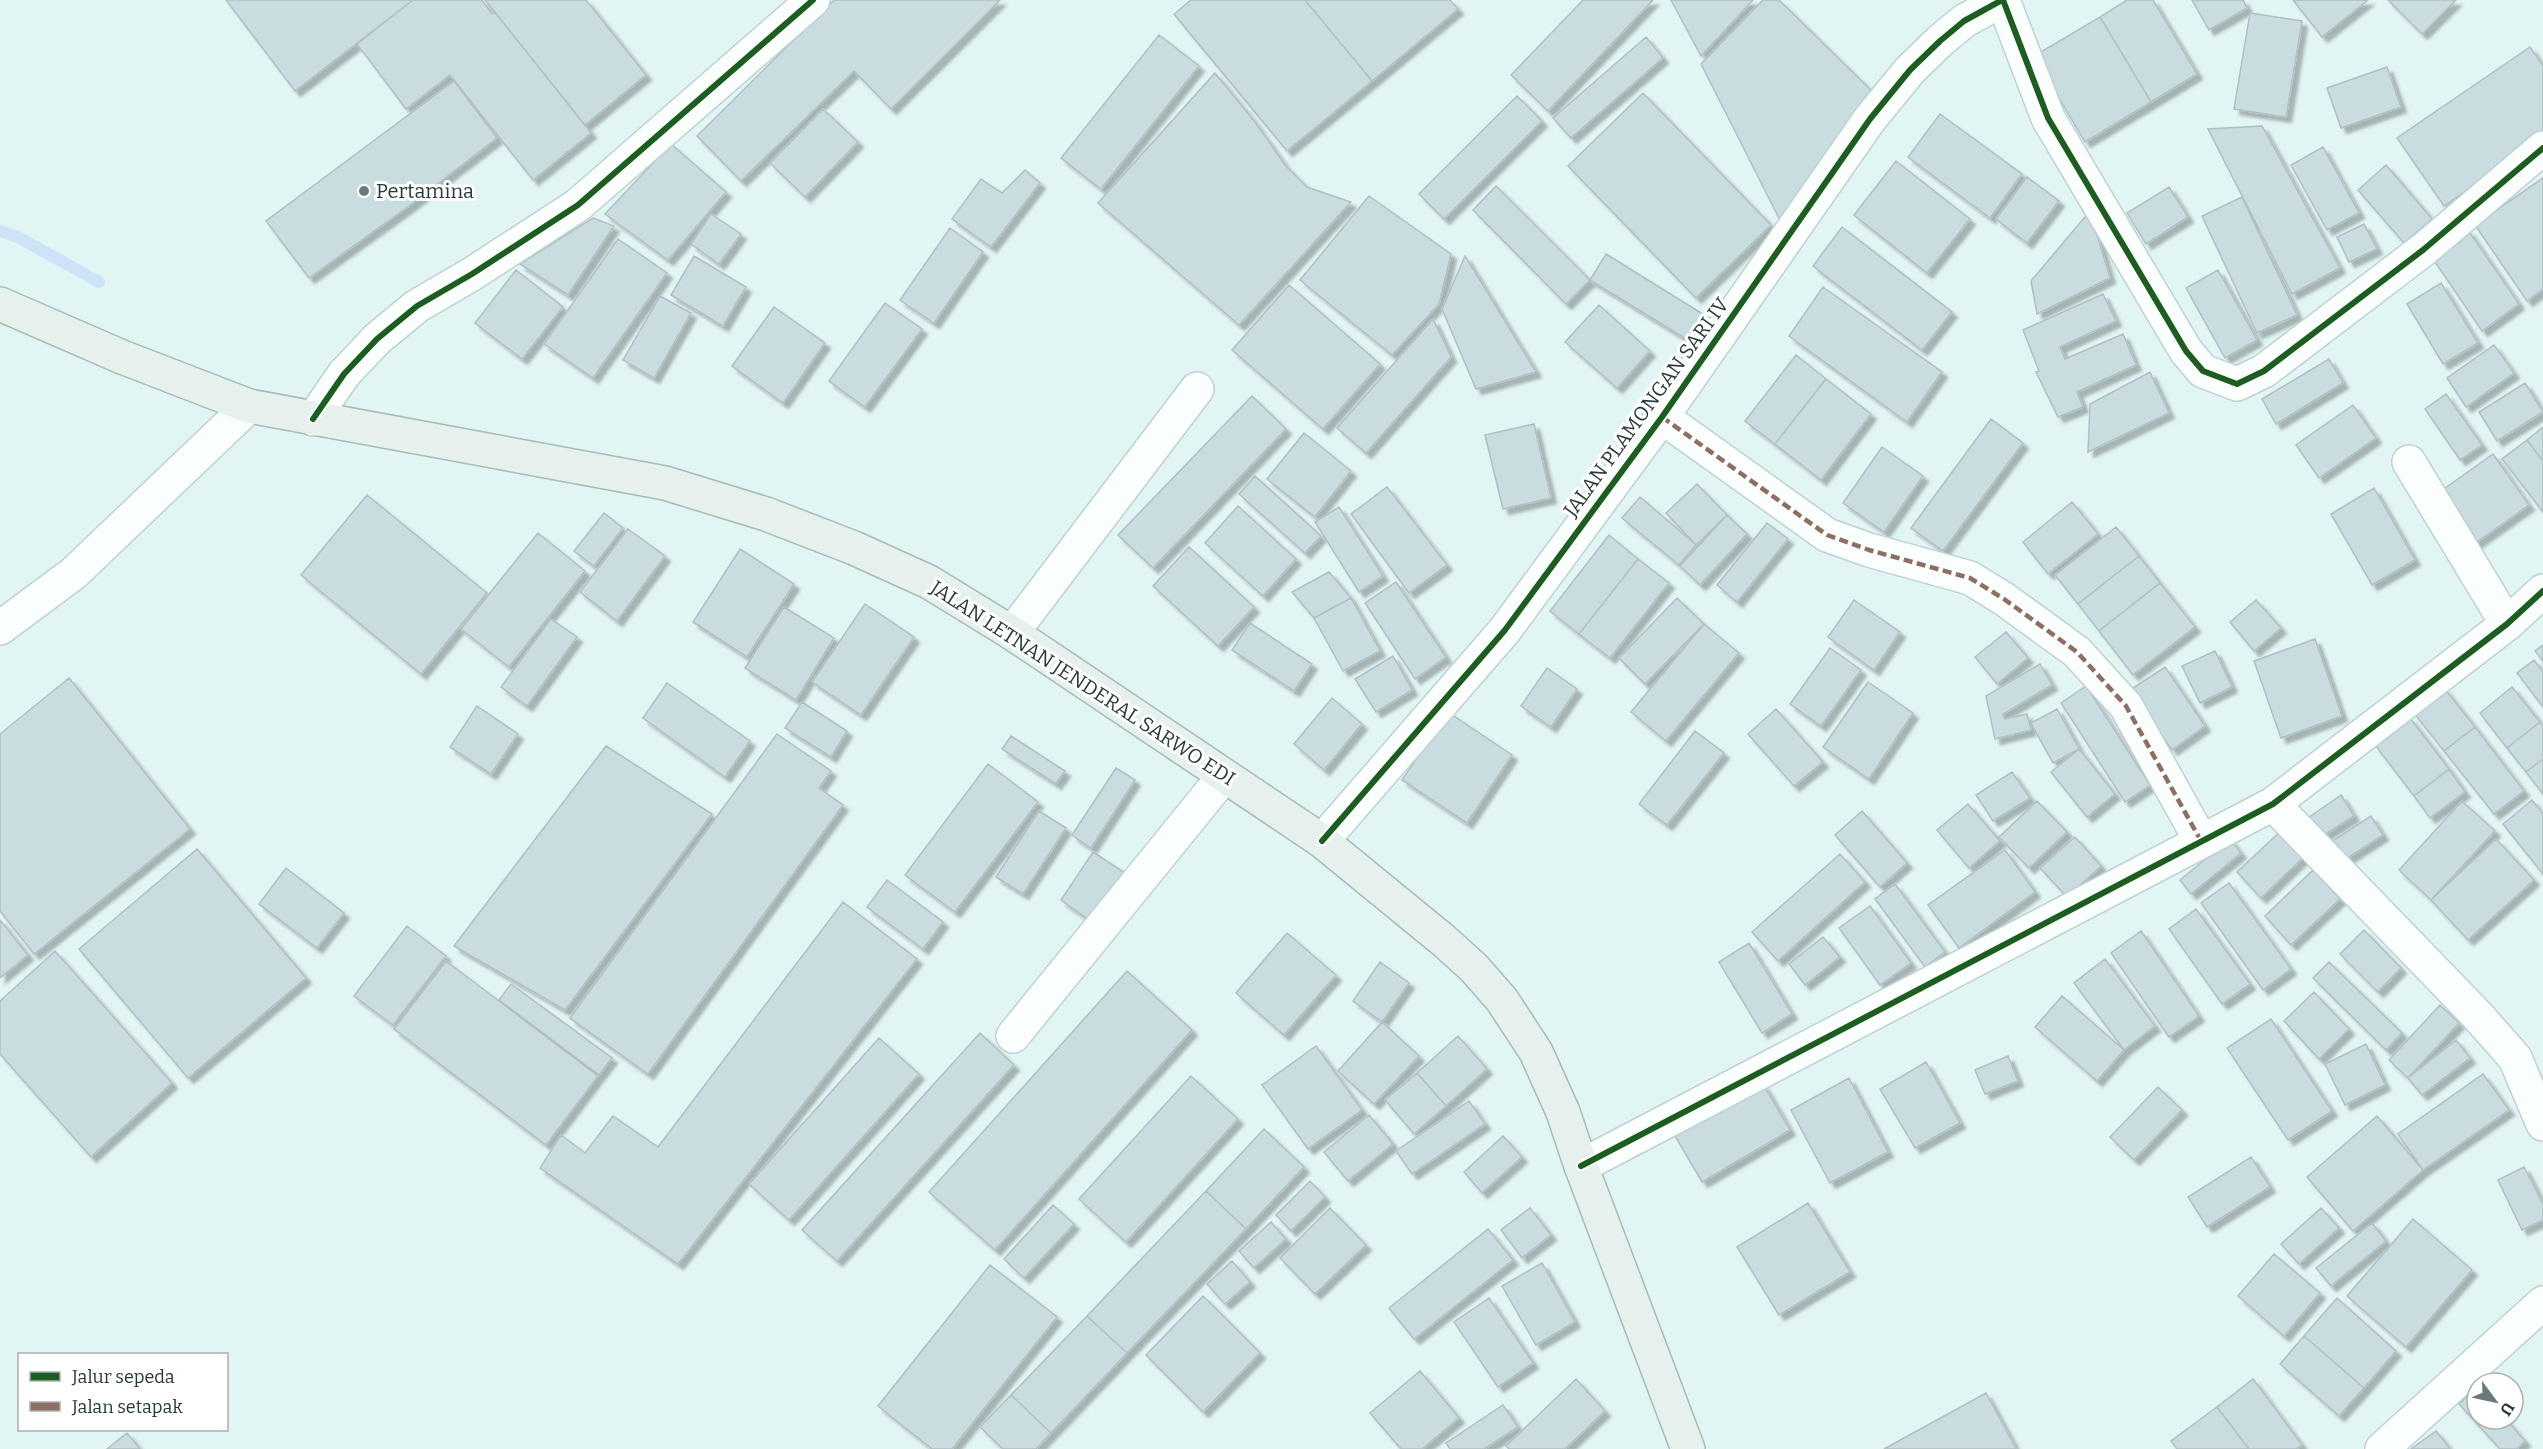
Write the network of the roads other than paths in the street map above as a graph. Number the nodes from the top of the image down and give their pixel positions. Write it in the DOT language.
graph roads {
  1 [pos="813,0"];
  2 [pos="2002,0"];
  3 [pos="2543,148"];
  4 [pos="0,304"];
  5 [pos="1197,389"];
  6 [pos="249,406"];
  7 [pos="1662,417"];
  8 [pos="313,419"];
  9 [pos="2409,462"];
  10 [pos="2543,591"];
  11 [pos="2506,624"];
  12 [pos="0,628"];
  13 [pos="1012,633"];
  14 [pos="1224,776"];
  15 [pos="2273,804"];
  16 [pos="1322,841"];
  17 [pos="2201,841"];
  18 [pos="1013,1036"];
  19 [pos="2543,1124"];
  20 [pos="1581,1166"];
  21 [pos="2543,1303"];
  22 [pos="1682,1446"];
  23 [pos="2382,1449"];
  1 -- 8 [label="street"];
  2 -- 3 [label="street"];
  2 -- 7 [label="street, JALAN PLAMONGAN SARI IV"];
  4 -- 6 [label="main road, JALAN LETNAN JENDERAL SARWO EDI"];
  5 -- 13 [label="street"];
  6 -- 8 [label="main road, JALAN LETNAN JENDERAL SARWO EDI"];
  6 -- 12 [label="street"];
  7 -- 16 [label="street, JALAN PLAMONGAN SARI IV"];
  7 -- 17 [label="street"];
  8 -- 13 [label="main road, JALAN LETNAN JENDERAL SARWO EDI"];
  9 -- 11 [label="street"];
  10 -- 11 [label="street"];
  11 -- 15 [label="street"];
  13 -- 14 [label="main road, JALAN LETNAN JENDERAL SARWO EDI"];
  14 -- 16 [label="main road, JALAN LETNAN JENDERAL SARWO EDI"];
  14 -- 18 [label="street"];
  15 -- 17 [label="street"];
  15 -- 19 [label="street"];
  16 -- 20 [label="main road, JALAN LETNAN JENDERAL SARWO EDI"];
  17 -- 20 [label="street"];
  20 -- 22 [label="main road, JALAN LETNAN JENDERAL SARWO EDI"];
  21 -- 23 [label="street"];
}
